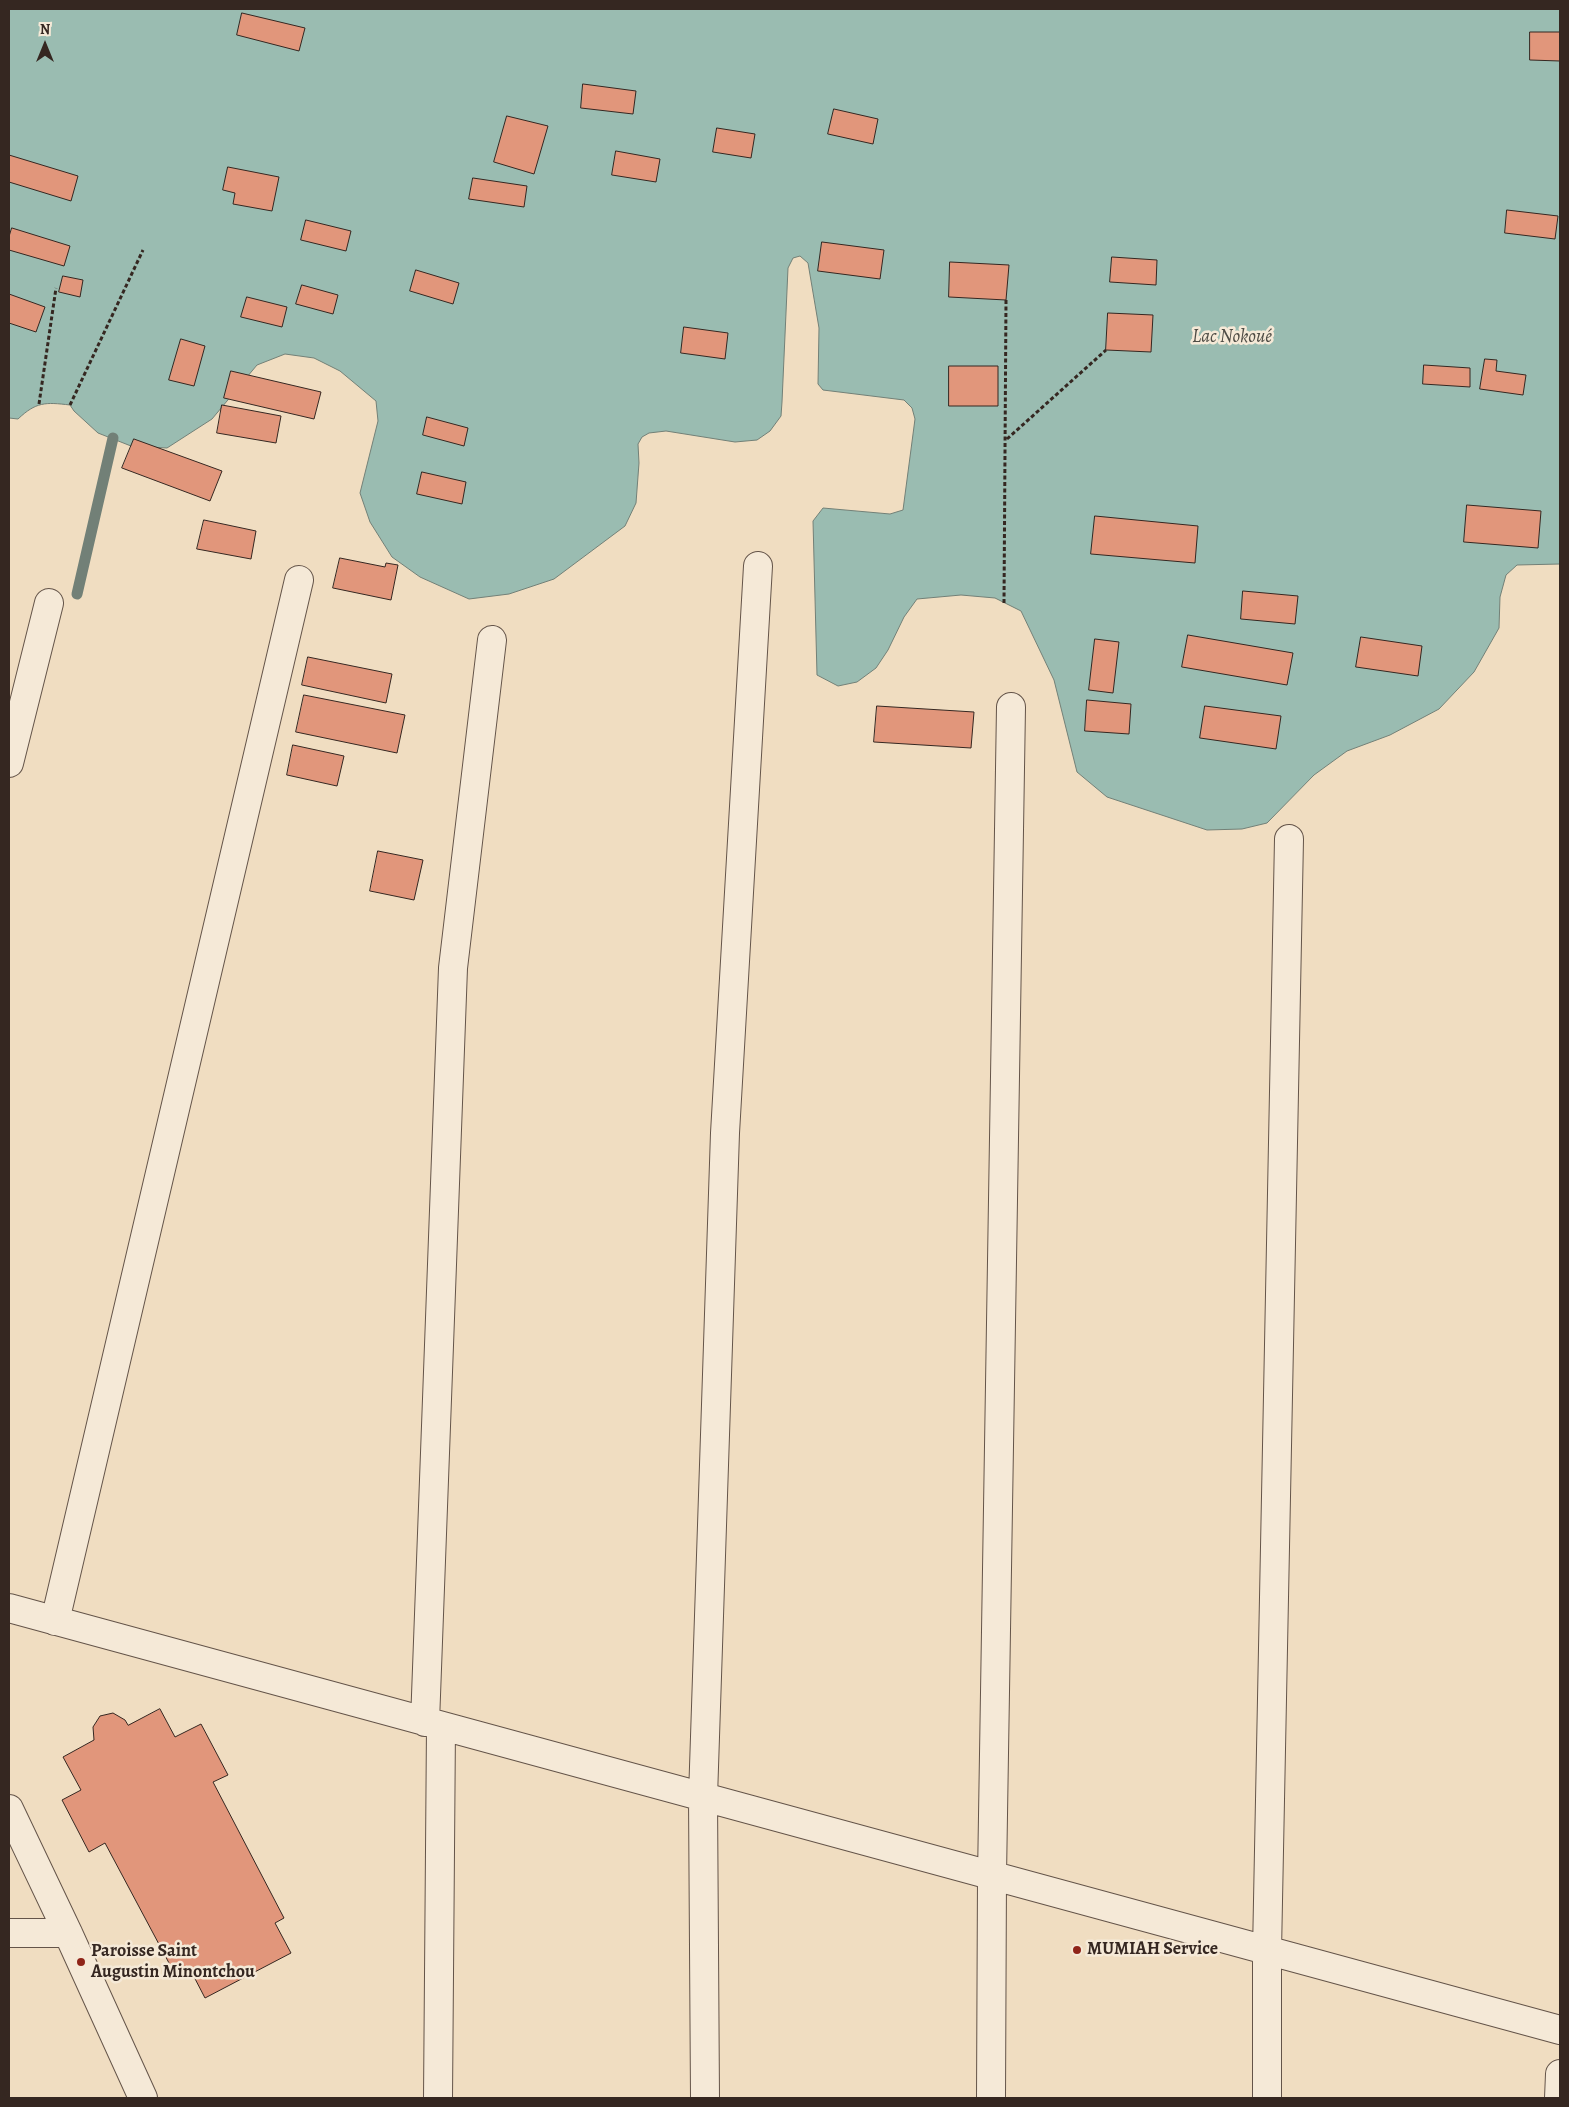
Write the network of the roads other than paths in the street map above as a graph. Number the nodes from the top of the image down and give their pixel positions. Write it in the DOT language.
graph roads {
  1 [pos="758,566"];
  2 [pos="299,580"];
  3 [pos="49,603"];
  4 [pos="492,640"];
  5 [pos="1010,707"];
  6 [pos="9,763"];
  7 [pos="1288,839"];
  8 [pos="9,1608"];
  9 [pos="55,1621"];
  10 [pos="433,1724"];
  11 [pos="703,1797"];
  12 [pos="9,1809"];
  13 [pos="992,1876"];
  14 [pos="9,1933"];
  15 [pos="68,1933"];
  16 [pos="1268,1951"];
  17 [pos="1560,2030"];
  18 [pos="1560,2074"];
  19 [pos="142,2098"];
  20 [pos="438,2098"];
  21 [pos="705,2098"];
  22 [pos="991,2098"];
  23 [pos="1268,2098"];
  24 [pos="1559,2098"];
  1 -- 11 [label="street"];
  2 -- 9 [label="street"];
  3 -- 6 [label="street"];
  4 -- 10 [label="street"];
  5 -- 13 [label="street"];
  7 -- 16 [label="street"];
  8 -- 9 [label="street"];
  9 -- 10 [label="street"];
  10 -- 11 [label="street"];
  10 -- 20 [label="street"];
  11 -- 13 [label="street"];
  11 -- 21 [label="street"];
  12 -- 15 [label="street"];
  13 -- 16 [label="street"];
  13 -- 22 [label="street"];
  14 -- 15 [label="street"];
  15 -- 19 [label="street"];
  16 -- 17 [label="street"];
  16 -- 23 [label="street"];
  18 -- 24 [label="street"];
}
